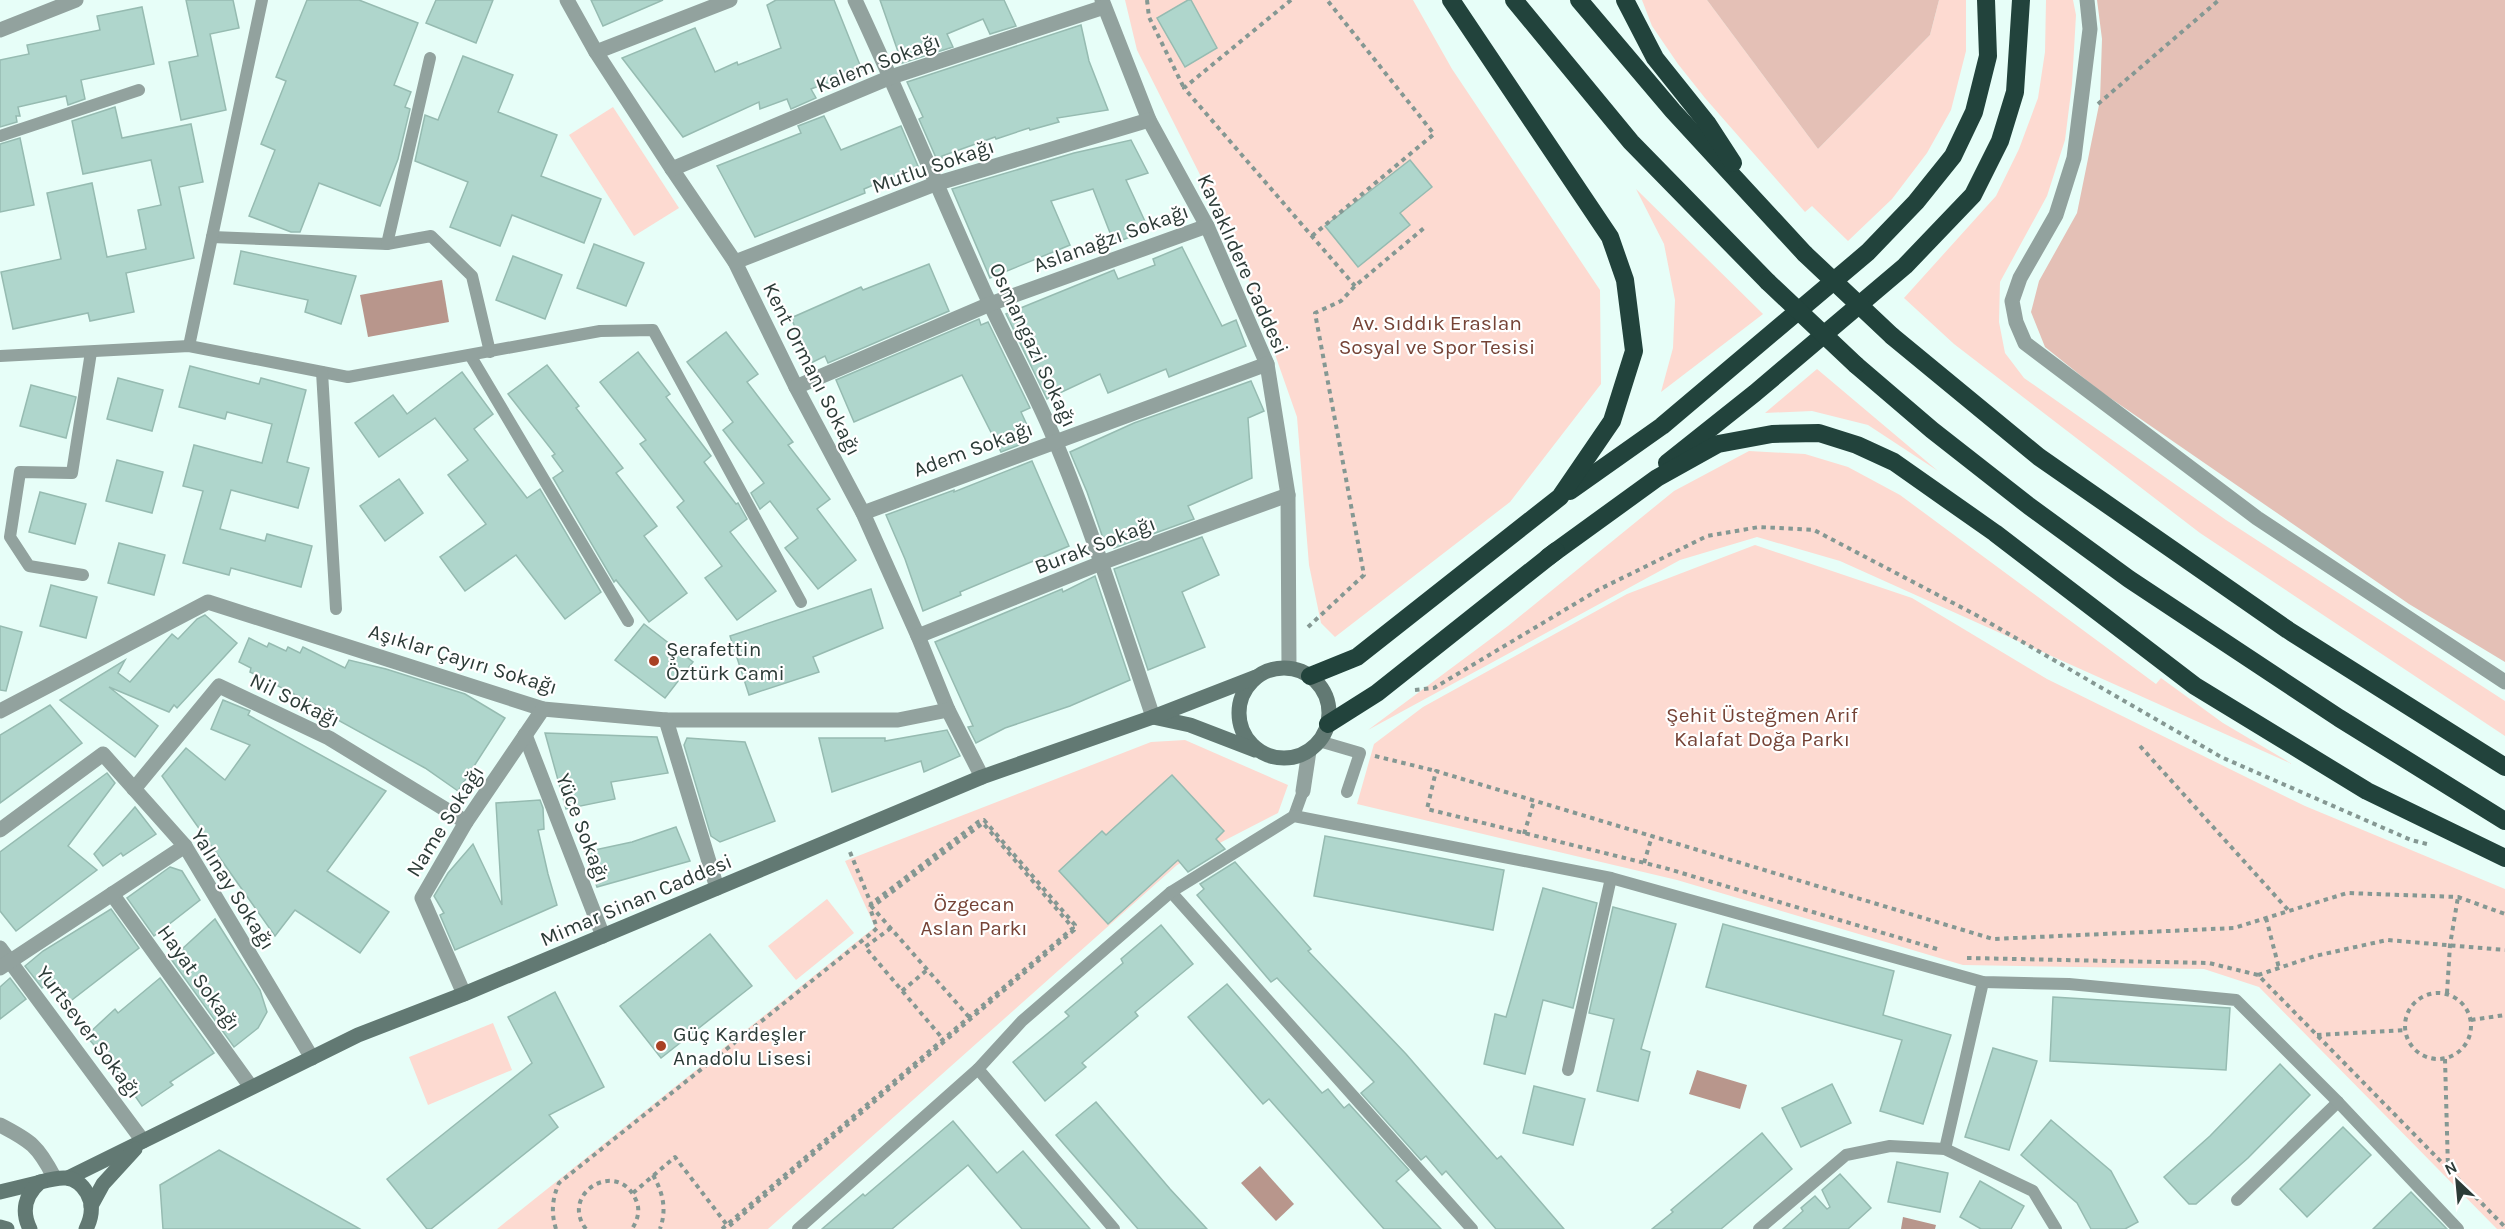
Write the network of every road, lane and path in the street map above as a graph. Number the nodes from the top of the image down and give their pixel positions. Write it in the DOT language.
graph roads {
  1 [pos="76,0"];
  2 [pos="262,0"];
  3 [pos="567,0"];
  4 [pos="730,0"];
  5 [pos="855,0"];
  6 [pos="1148,0"];
  7 [pos="1291,0"];
  8 [pos="1327,0"];
  9 [pos="1450,0"];
  10 [pos="1514,0"];
  11 [pos="1579,0"];
  12 [pos="1625,0"];
  13 [pos="1986,0"];
  14 [pos="2021,0"];
  15 [pos="2087,0"];
  16 [pos="2219,0"];
  17 [pos="1103,3"];
  18 [pos="0,30"];
  19 [pos="596,52"];
  20 [pos="430,58"];
  21 [pos="891,77"];
  22 [pos="1184,88"];
  23 [pos="139,90"];
  24 [pos="1149,120"];
  25 [pos="2079,120"];
  26 [pos="0,136"];
  27 [pos="672,170"];
  28 [pos="935,184"];
  29 [pos="1760,204"];
  30 [pos="1207,226"];
  31 [pos="1424,228"];
  32 [pos="1311,236"];
  33 [pos="212,237"];
  34 [pos="387,244"];
  35 [pos="735,262"];
  36 [pos="1355,286"];
  37 [pos="990,304"];
  38 [pos="189,346"];
  39 [pos="91,352"];
  40 [pos="490,352"];
  41 [pos="470,355"];
  42 [pos="0,356"];
  43 [pos="1267,364"];
  44 [pos="322,372"];
  45 [pos="796,387"];
  46 [pos="1056,441"];
  47 [pos="1288,495"];
  48 [pos="1560,497"];
  49 [pos="863,513"];
  50 [pos="1548,557"];
  51 [pos="1101,563"];
  52 [pos="84,575"];
  53 [pos="801,602"];
  54 [pos="336,609"];
  55 [pos="628,621"];
  56 [pos="918,636"];
  57 [pos="1289,644"];
  58 [pos="1289,668"];
  59 [pos="1310,676"];
  60 [pos="1256,677"];
  61 [pos="2505,682"];
  62 [pos="1411,690"];
  63 [pos="543,709"];
  64 [pos="948,710"];
  65 [pos="0,711"];
  66 [pos="1152,717"];
  67 [pos="666,720"];
  68 [pos="1328,724"];
  69 [pos="525,735"];
  70 [pos="1314,746"];
  71 [pos="2140,746"];
  72 [pos="1360,753"];
  73 [pos="1264,754"];
  74 [pos="2505,767"];
  75 [pos="1436,771"];
  76 [pos="982,777"];
  77 [pos="134,789"];
  78 [pos="1303,791"];
  79 [pos="1347,792"];
  80 [pos="1534,801"];
  81 [pos="1294,816"];
  82 [pos="2505,821"];
  83 [pos="466,822"];
  84 [pos="0,830"];
  85 [pos="1524,834"];
  86 [pos="844,835"];
  87 [pos="1652,836"];
  88 [pos="185,846"];
  89 [pos="2433,846"];
  90 [pos="2505,858"];
  91 [pos="1644,863"];
  92 [pos="1611,878"];
  93 [pos="717,888"];
  94 [pos="1171,892"];
  95 [pos="112,894"];
  96 [pos="2458,897"];
  97 [pos="872,905"];
  98 [pos="2289,911"];
  99 [pos="2505,914"];
  100 [pos="2266,918"];
  101 [pos="891,928"];
  102 [pos="603,936"];
  103 [pos="2450,945"];
  104 [pos="0,948"];
  105 [pos="2505,950"];
  106 [pos="1947,952"];
  107 [pos="1958,956"];
  108 [pos="5,965"];
  109 [pos="2279,968"];
  110 [pos="927,970"];
  111 [pos="2258,975"];
  112 [pos="1983,982"];
  113 [pos="902,991"];
  114 [pos="2447,993"];
  115 [pos="464,994"];
  116 [pos="2505,1015"];
  117 [pos="969,1017"];
  118 [pos="2471,1020"];
  119 [pos="2405,1030"];
  120 [pos="2316,1035"];
  121 [pos="943,1039"];
  122 [pos="312,1058"];
  123 [pos="2445,1059"];
  124 [pos="978,1069"];
  125 [pos="1568,1070"];
  126 [pos="251,1087"];
  127 [pos="2338,1102"];
  128 [pos="0,1125"];
  129 [pos="143,1141"];
  130 [pos="1945,1149"];
  131 [pos="2448,1168"];
  132 [pos="652,1175"];
  133 [pos="54,1179"];
  134 [pos="0,1192"];
  135 [pos="633,1193"];
  136 [pos="2237,1200"];
  137 [pos="92,1221"];
  138 [pos="0,1227"];
  139 [pos="2505,1227"];
  140 [pos="725,1228"];
  141 [pos="7,1229"];
  142 [pos="30,1229"];
  143 [pos="556,1229"];
  144 [pos="586,1229"];
  145 [pos="632,1229"];
  146 [pos="660,1229"];
  147 [pos="798,1229"];
  148 [pos="1114,1229"];
  149 [pos="1472,1229"];
  150 [pos="1759,1229"];
  151 [pos="2056,1229"];
  152 [pos="2458,1229"];
  1 -- 18 [label="street"];
  2 -- 33 [label="lane"];
  3 -- 19 [label="street, Kent Ormanı Sokağı"];
  4 -- 19 [label="street"];
  5 -- 21 [label="street, Osmangazi Sokağı"];
  6 -- 22 [label="path"];
  7 -- 22 [label="path"];
  8 -- 32 [label="path"];
  9 -- 48 [label="highway"];
  10 -- 82 [label="highway, bridge"];
  11 -- 29 [label="highway"];
  12 -- 29 [label="highway"];
  13 -- 48 [label="highway"];
  14 -- 50 [label="highway"];
  15 -- 25 [label="street"];
  16 -- 25 [label="path"];
  17 -- 21 [label="street, Kalem Sokağı"];
  17 -- 24 [label="street, Kavaklıdere Caddesi"];
  19 -- 27 [label="street, Kent Ormanı Sokağı"];
  20 -- 34 [label="lane"];
  21 -- 27 [label="street, Kalem Sokağı"];
  21 -- 28 [label="street, Osmangazi Sokağı"];
  22 -- 32 [label="path"];
  23 -- 26 [label="lane"];
  24 -- 28 [label="street, Mutlu Sokağı"];
  24 -- 30 [label="street, Kavaklıdere Caddesi"];
  25 -- 61 [label="street"];
  27 -- 35 [label="street, Kent Ormanı Sokağı"];
  28 -- 35 [label="street, Mutlu Sokağı"];
  28 -- 37 [label="street, Osmangazi Sokağı"];
  29 -- 74 [label="highway, bridge"];
  30 -- 37 [label="street, Aslanağzı Sokağı"];
  30 -- 43 [label="street, Kavaklıdere Caddesi"];
  31 -- 36 [label="path"];
  32 -- 36 [label="path"];
  33 -- 34 [label="lane"];
  33 -- 38 [label="lane"];
  34 -- 40 [label="lane"];
  35 -- 45 [label="street, Kent Ormanı Sokağı"];
  36 -- 57 [label="path"];
  37 -- 45 [label="street, Aslanağzı Sokağı"];
  37 -- 46 [label="street, Osmangazi Sokağı"];
  38 -- 39 [label="lane"];
  38 -- 44 [label="lane"];
  39 -- 42 [label="lane"];
  39 -- 52 [label="lane"];
  40 -- 41 [label="lane"];
  40 -- 53 [label="lane"];
  41 -- 44 [label="lane"];
  41 -- 55 [label="lane"];
  43 -- 46 [label="street, Adem Sokağı"];
  43 -- 47 [label="street, Kavaklıdere Caddesi"];
  44 -- 54 [label="lane"];
  45 -- 49 [label="street, Kent Ormanı Sokağı"];
  46 -- 49 [label="street, Adem Sokağı"];
  46 -- 51 [label="street, Osmangazi Sokağı"];
  47 -- 51 [label="street, Burak Sokağı"];
  47 -- 57 [label="street, Kavaklıdere Caddesi"];
  48 -- 59 [label="highway"];
  49 -- 56 [label="street, Kent Ormanı Sokağı"];
  50 -- 68 [label="highway"];
  50 -- 90 [label="highway"];
  51 -- 56 [label="street, Burak Sokağı"];
  51 -- 66 [label="street, Osmangazi Sokağı"];
  56 -- 64 [label="street, Kent Ormanı Sokağı"];
  57 -- 58 [label="street, Kavaklıdere Caddesi"];
  58 -- 59 [label="main road"];
  58 -- 60 [label="main road"];
  59 -- 68 [label="main road"];
  60 -- 66 [label="main road, Mimar Sinan Caddesi"];
  60 -- 73 [label="main road"];
  62 -- 89 [label="path"];
  63 -- 65 [label="street, Aşıklar Çayırı Sokağı"];
  63 -- 67 [label="street, Aşıklar Çayırı Sokağı"];
  63 -- 69 [label="street, Name Sokağı"];
  64 -- 67 [label="street, Aşıklar Çayırı Sokağı"];
  64 -- 76 [label="street, Kent Ormanı Sokağı"];
  66 -- 73 [label="main road"];
  66 -- 76 [label="main road, Mimar Sinan Caddesi"];
  67 -- 93 [label="street"];
  68 -- 70 [label="main road"];
  69 -- 83 [label="street, Name Sokağı"];
  69 -- 102 [label="street, Yüce Sokağı"];
  70 -- 72 [label="lane"];
  70 -- 73 [label="main road"];
  70 -- 78 [label="street"];
  71 -- 98 [label="path"];
  72 -- 75 [label="path"];
  72 -- 79 [label="lane"];
  75 -- 80 [label="path"];
  75 -- 85 [label="path"];
  76 -- 86 [label="main road, Mimar Sinan Caddesi"];
  77 -- 83 [label="street, Nil Sokağı"];
  77 -- 84 [label="street, Yalınay Sokağı"];
  77 -- 88 [label="street, Yalınay Sokağı"];
  78 -- 81 [label="lane"];
  80 -- 85 [label="path"];
  80 -- 87 [label="path"];
  81 -- 92 [label="lane"];
  81 -- 94 [label="lane"];
  83 -- 115 [label="street, Name Sokağı"];
  85 -- 91 [label="path"];
  86 -- 93 [label="main road, Mimar Sinan Caddesi"];
  86 -- 97 [label="path"];
  87 -- 91 [label="path"];
  87 -- 100 [label="path"];
  88 -- 95 [label="street"];
  88 -- 122 [label="street, Yalınay Sokağı"];
  91 -- 106 [label="path"];
  92 -- 112 [label="lane"];
  92 -- 125 [label="lane"];
  93 -- 102 [label="main road, Mimar Sinan Caddesi"];
  94 -- 124 [label="lane"];
  94 -- 149 [label="lane"];
  95 -- 108 [label="street"];
  95 -- 126 [label="street, Hayat Sokağı"];
  96 -- 98 [label="path"];
  96 -- 99 [label="path"];
  96 -- 103 [label="path"];
  97 -- 101 [label="path"];
  97 -- 117 [label="path"];
  97 -- 140 [label="path"];
  97 -- 143 [label="path"];
  98 -- 100 [label="path"];
  100 -- 109 [label="path"];
  101 -- 110 [label="path"];
  101 -- 113 [label="path"];
  102 -- 115 [label="main road, Mimar Sinan Caddesi"];
  103 -- 105 [label="path"];
  103 -- 109 [label="path"];
  103 -- 114 [label="path"];
  104 -- 108 [label="street, Yurtsever Sokağı"];
  107 -- 111 [label="path"];
  108 -- 129 [label="street, Yurtsever Sokağı"];
  109 -- 111 [label="path"];
  110 -- 113 [label="path"];
  110 -- 117 [label="path"];
  111 -- 120 [label="path"];
  112 -- 127 [label="lane"];
  112 -- 130 [label="lane"];
  113 -- 121 [label="path"];
  114 -- 118 [label="path"];
  114 -- 119 [label="path"];
  115 -- 122 [label="main road, Mimar Sinan Caddesi"];
  116 -- 118 [label="path"];
  117 -- 121 [label="path"];
  118 -- 123 [label="path"];
  119 -- 120 [label="path"];
  119 -- 123 [label="path"];
  120 -- 131 [label="path"];
  121 -- 140 [label="path"];
  122 -- 126 [label="main road, Mimar Sinan Caddesi"];
  123 -- 131 [label="path"];
  124 -- 147 [label="lane"];
  124 -- 148 [label="lane"];
  126 -- 129 [label="main road, Mimar Sinan Caddesi"];
  127 -- 136 [label="lane"];
  127 -- 152 [label="lane"];
  128 -- 133 [label="street"];
  129 -- 133 [label="main road, Mimar Sinan Caddesi"];
  129 -- 137 [label="main road"];
  130 -- 150 [label="lane"];
  130 -- 151 [label="lane"];
  131 -- 139 [label="path"];
  132 -- 135 [label="path"];
  132 -- 140 [label="path"];
  132 -- 146 [label="path"];
  133 -- 134 [label="main road, Mimar Sinan Caddesi"];
  133 -- 137 [label="main road"];
  133 -- 142 [label="main road"];
  135 -- 144 [label="path"];
  135 -- 145 [label="path"];
  138 -- 141 [label="main road"];
}
